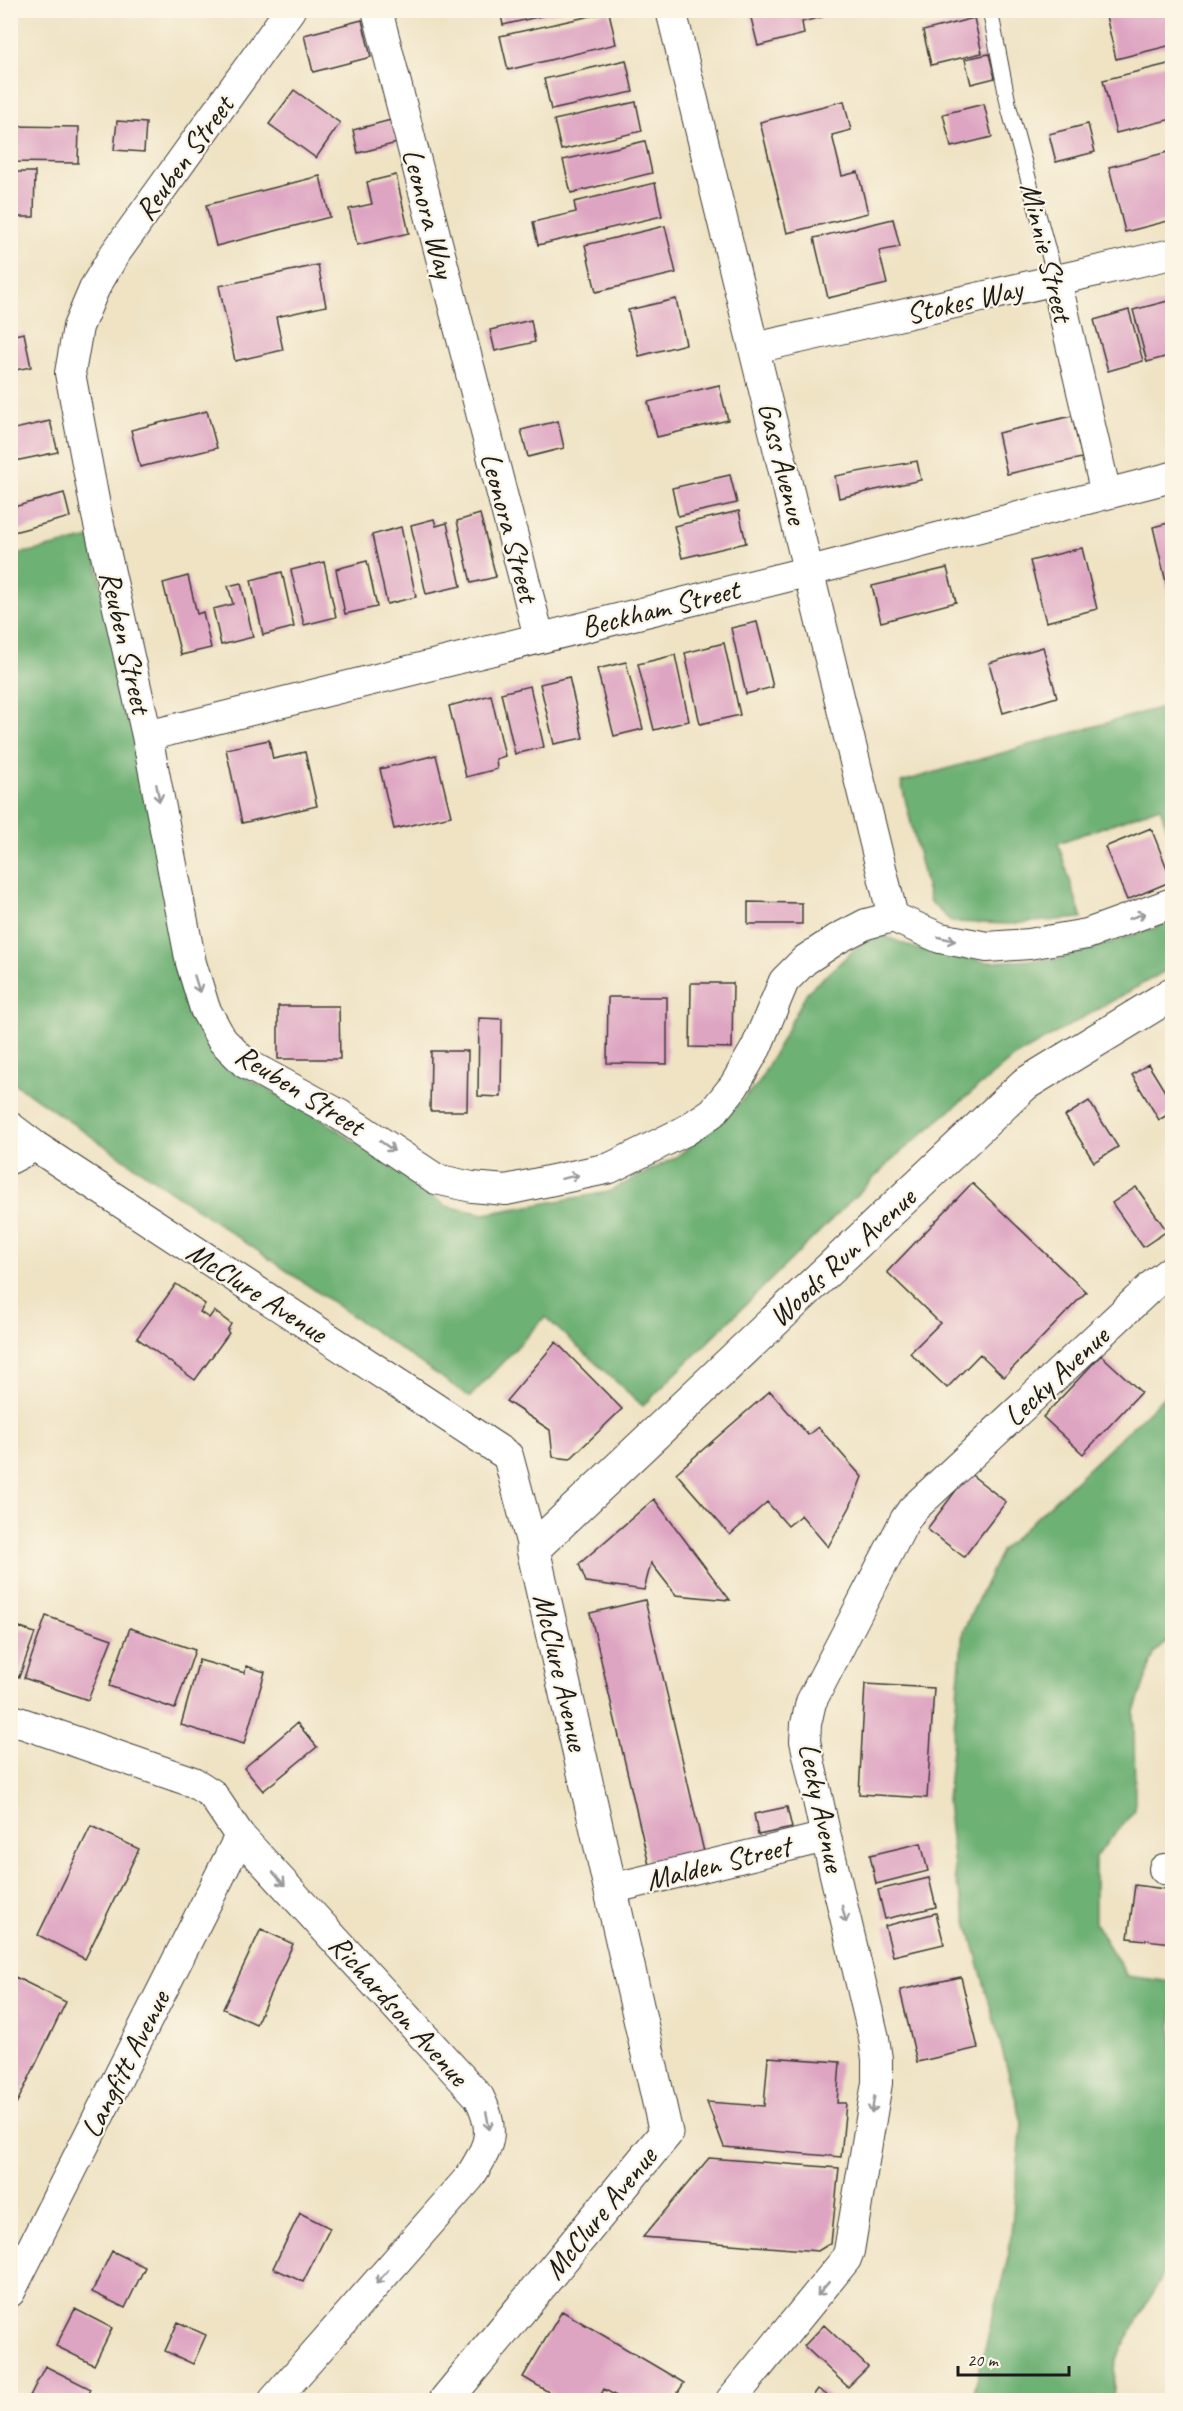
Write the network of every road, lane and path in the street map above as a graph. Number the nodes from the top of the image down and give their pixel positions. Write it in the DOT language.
graph roads {
  1 [pos="290,10"];
  2 [pos="377,10"];
  3 [pos="671,10"];
  4 [pos="990,10"];
  5 [pos="1173,254"];
  6 [pos="1056,280"];
  7 [pos="755,348"];
  8 [pos="482,416"];
  9 [pos="1173,477"];
  10 [pos="1106,494"];
  11 [pos="810,571"];
  12 [pos="539,637"];
  13 [pos="147,736"];
  14 [pos="1173,903"];
  15 [pos="893,917"];
  16 [pos="1173,994"];
  17 [pos="10,1127"];
  18 [pos="23,1152"];
  19 [pos="1173,1270"];
  20 [pos="532,1549"];
  21 [pos="10,1719"];
  22 [pos="240,1836"];
  23 [pos="826,1837"];
  24 [pos="610,1889"];
  25 [pos="10,2292"];
  26 [pos="274,2400"];
  27 [pos="446,2400"];
  28 [pos="731,2400"];
  1 -- 13 [label="street, Reuben Street"];
  2 -- 8 [label="street, Leonora Way"];
  3 -- 7 [label="street, Gass Avenue"];
  4 -- 6 [label="lane, Minnie Street"];
  5 -- 6 [label="street, Stokes Way"];
  6 -- 7 [label="street, Stokes Way"];
  6 -- 10 [label="street, Minnie Street"];
  7 -- 11 [label="street, Gass Avenue"];
  8 -- 12 [label="street, Leonora Street"];
  9 -- 10 [label="street, Beckham Street"];
  10 -- 11 [label="street, Beckham Street"];
  11 -- 12 [label="street, Beckham Street"];
  11 -- 15 [label="street, Gass Avenue"];
  12 -- 13 [label="street, Beckham Street"];
  13 -- 15 [label="street, Reuben Street, one-way"];
  15 -- 14 [label="street, one-way"];
  16 -- 20 [label="street, Woods Run Avenue"];
  17 -- 18 [label="street, McClure Avenue"];
  18 -- 20 [label="street, McClure Avenue"];
  19 -- 23 [label="street, Lecky Avenue"];
  20 -- 24 [label="street, McClure Avenue"];
  21 -- 22 [label="street, Richardson Avenue"];
  22 -- 25 [label="street, Langfitt Avenue"];
  22 -- 26 [label="street, Richardson Avenue, one-way"];
  23 -- 24 [label="street, Malden Street"];
  23 -- 28 [label="street, Lecky Avenue, one-way"];
  24 -- 27 [label="street, McClure Avenue"];
}
